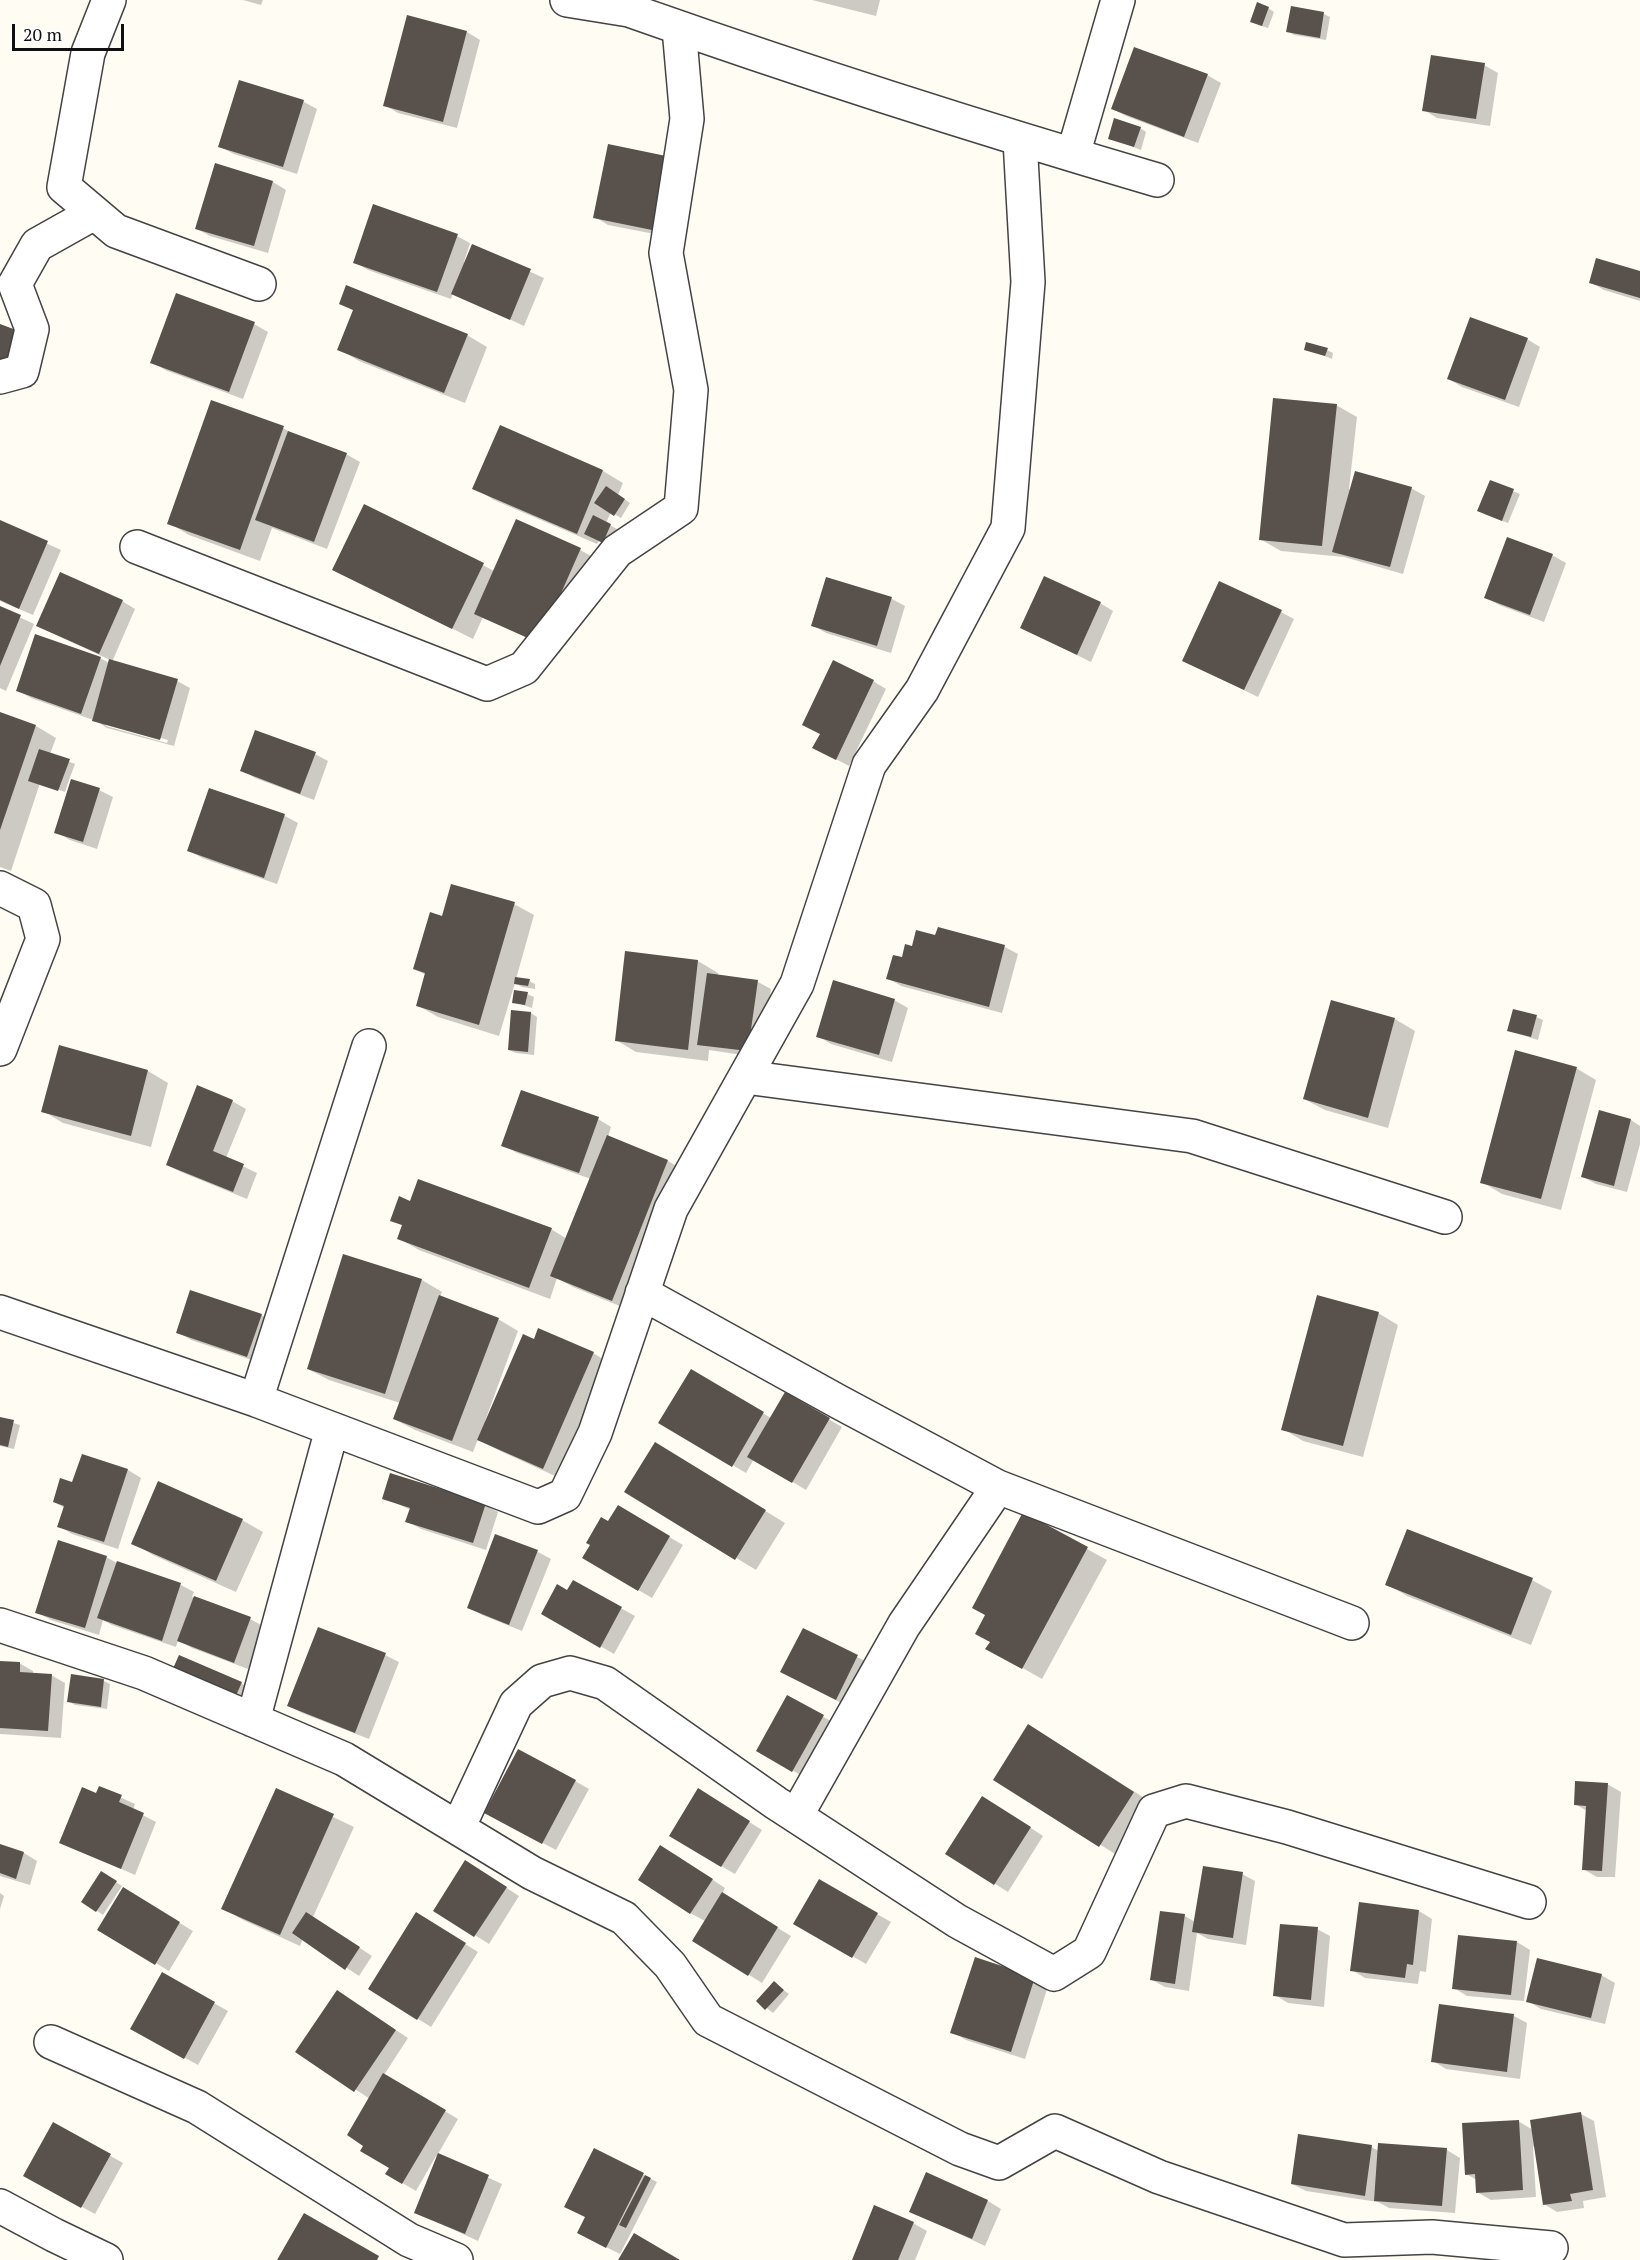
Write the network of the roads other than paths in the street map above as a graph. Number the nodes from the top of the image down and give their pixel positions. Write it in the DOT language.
graph roads {
  1 [pos="109,0"];
  2 [pos="567,0"];
  3 [pos="1118,0"];
  4 [pos="630,5"];
  5 [pos="679,28"];
  6 [pos="1020,140"];
  7 [pos="1073,155"];
  8 [pos="1157,180"];
  9 [pos="94,213"];
  10 [pos="259,284"];
  11 [pos="0,377"];
  12 [pos="137,547"];
  13 [pos="0,888"];
  14 [pos="369,1046"];
  15 [pos="0,1049"];
  16 [pos="745,1077"];
  17 [pos="1445,1217"];
  18 [pos="642,1293"];
  19 [pos="0,1312"];
  20 [pos="256,1400"];
  21 [pos="332,1429"];
  22 [pos="998,1487"];
  23 [pos="1352,1623"];
  24 [pos="0,1625"];
  25 [pos="253,1720"];
  26 [pos="796,1816"];
  27 [pos="458,1828"];
  28 [pos="1529,1902"];
  29 [pos="51,2042"];
  30 [pos="0,2206"];
  31 [pos="1551,2248"];
  32 [pos="105,2260"];
  33 [pos="456,2260"];
  1 -- 9 [label="street"];
  2 -- 4 [label="street"];
  3 -- 7 [label="street"];
  4 -- 5 [label="street"];
  5 -- 6 [label="street"];
  5 -- 12 [label="street"];
  6 -- 7 [label="street"];
  6 -- 16 [label="street"];
  7 -- 8 [label="street"];
  9 -- 10 [label="street"];
  9 -- 11 [label="street"];
  13 -- 15 [label="street"];
  14 -- 20 [label="street"];
  16 -- 17 [label="street"];
  16 -- 18 [label="street"];
  18 -- 21 [label="street"];
  18 -- 22 [label="street"];
  19 -- 20 [label="street"];
  20 -- 21 [label="street"];
  21 -- 25 [label="street"];
  22 -- 23 [label="street"];
  22 -- 26 [label="street"];
  24 -- 25 [label="street"];
  25 -- 27 [label="street"];
  26 -- 27 [label="street"];
  26 -- 28 [label="street"];
  27 -- 31 [label="street"];
  29 -- 33 [label="street"];
  30 -- 32 [label="street"];
}
